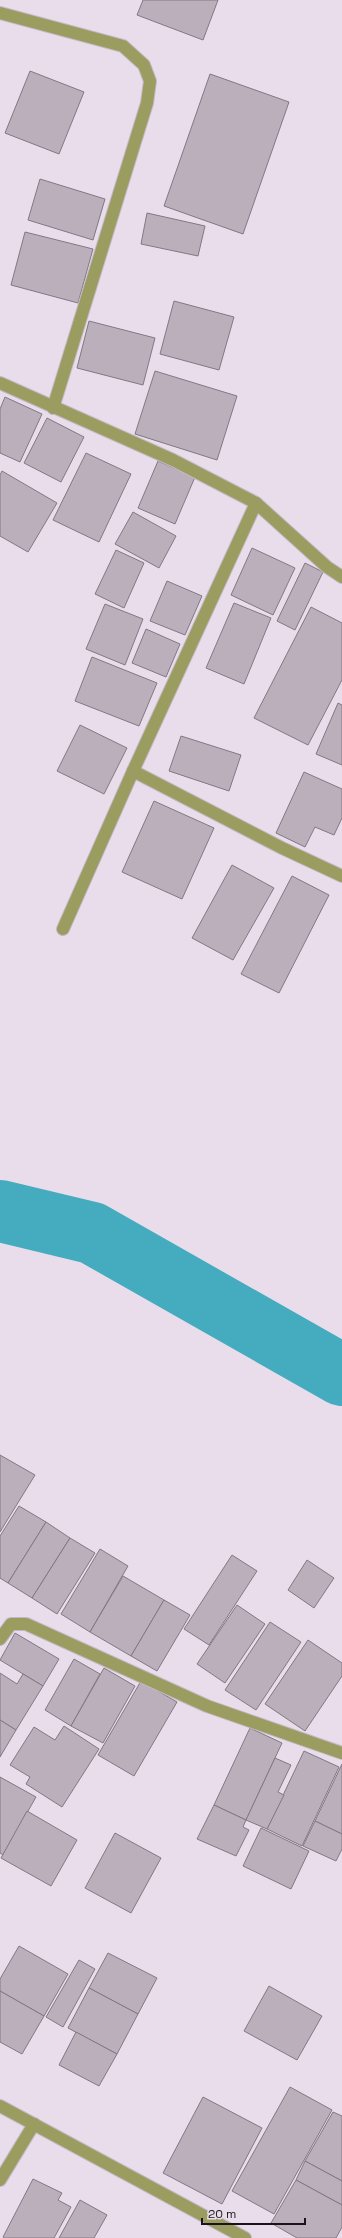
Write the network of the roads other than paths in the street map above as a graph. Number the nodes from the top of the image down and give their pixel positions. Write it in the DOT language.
graph roads {
  1 [pos="0,13"];
  2 [pos="0,383"];
  3 [pos="53,408"];
  4 [pos="256,503"];
  5 [pos="342,577"];
  6 [pos="133,771"];
  7 [pos="342,876"];
  8 [pos="63,929"];
  9 [pos="0,1639"];
  10 [pos="342,1753"];
  11 [pos="0,2106"];
  12 [pos="34,2124"];
  13 [pos="0,2180"];
  14 [pos="245,2238"];
  1 -- 3 [label="street"];
  2 -- 3 [label="street"];
  3 -- 4 [label="street"];
  4 -- 5 [label="street"];
  4 -- 6 [label="street"];
  6 -- 7 [label="street"];
  6 -- 8 [label="street"];
  9 -- 10 [label="street"];
  11 -- 12 [label="street"];
  12 -- 13 [label="street"];
  12 -- 14 [label="street"];
}
